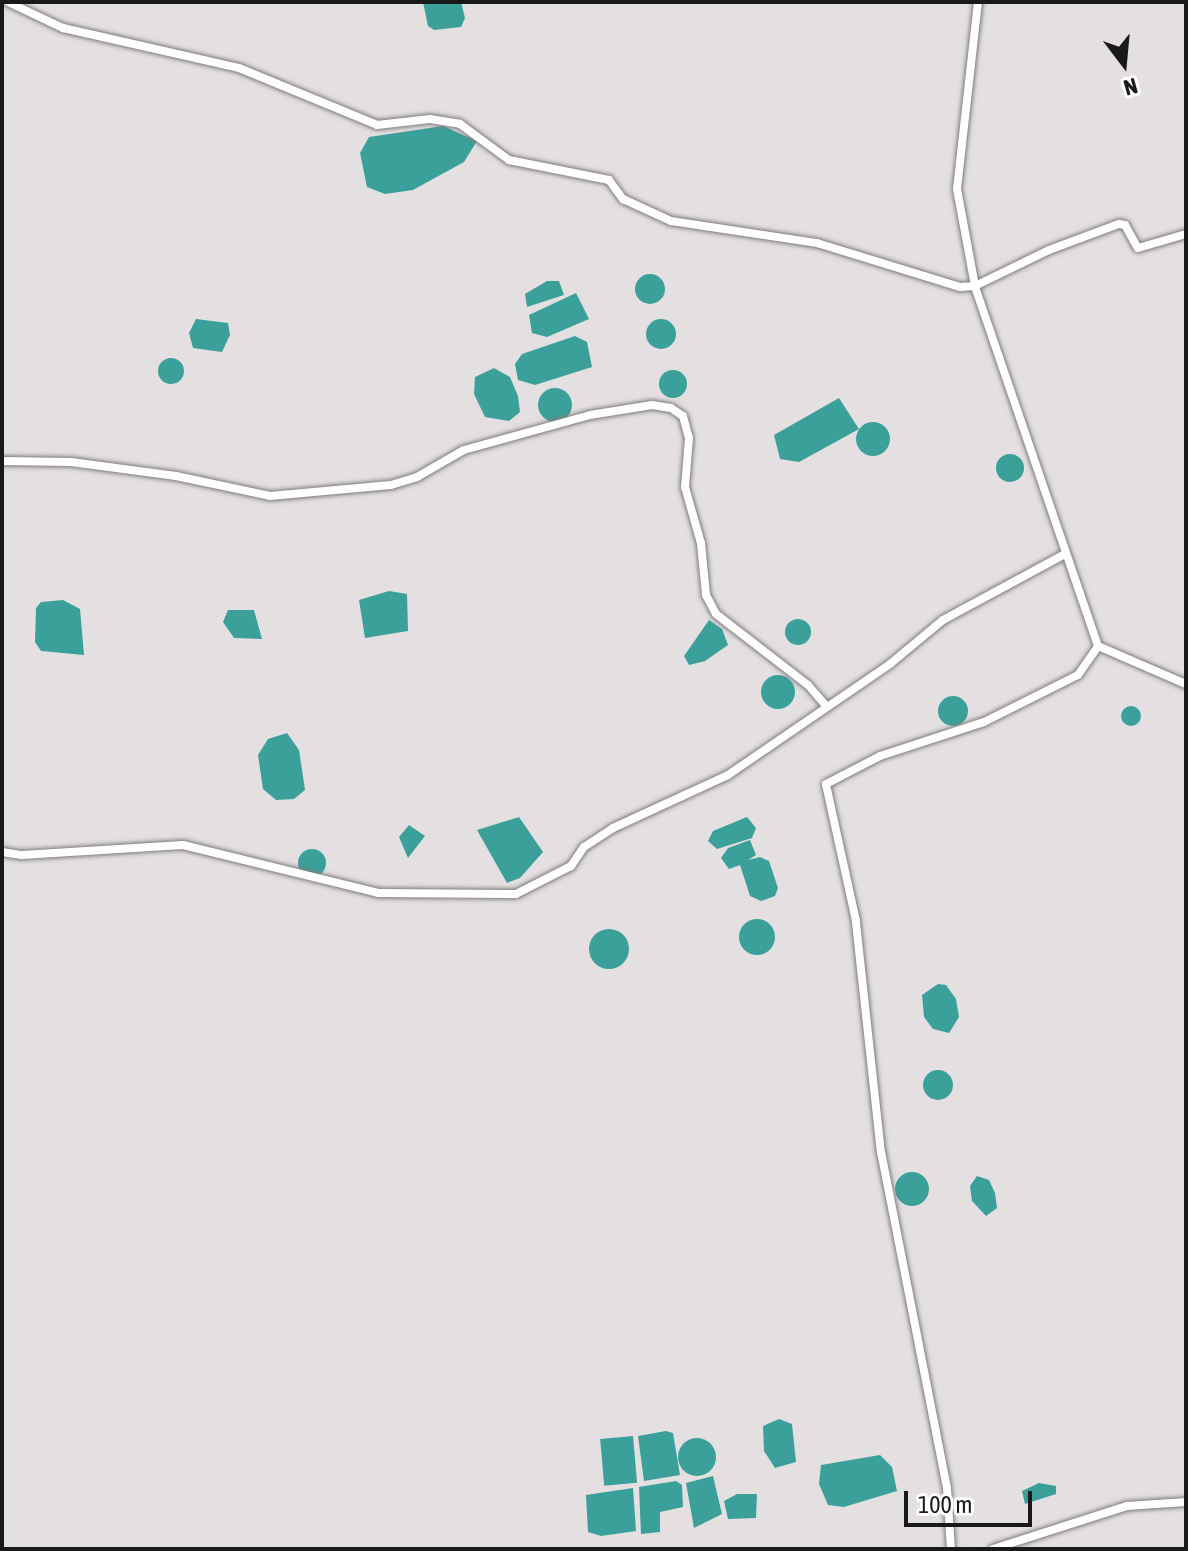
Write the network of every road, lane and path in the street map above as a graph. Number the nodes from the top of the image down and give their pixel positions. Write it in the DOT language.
graph roads {
  1 [pos="8,2"];
  2 [pos="978,2"];
  3 [pos="1186,234"];
  4 [pos="975,286"];
  5 [pos="2,461"];
  6 [pos="1065,554"];
  7 [pos="1098,646"];
  8 [pos="1186,684"];
  9 [pos="826,706"];
  10 [pos="2,852"];
  11 [pos="1186,1502"];
  12 [pos="951,1549"];
  13 [pos="993,1549"];
  1 -- 4 [label="street"];
  2 -- 4 [label="street"];
  3 -- 4 [label="street"];
  4 -- 6 [label="street"];
  5 -- 9 [label="street"];
  6 -- 7 [label="street"];
  6 -- 9 [label="street"];
  7 -- 8 [label="street"];
  7 -- 12 [label="street"];
  9 -- 10 [label="street"];
  11 -- 13 [label="street"];
}
